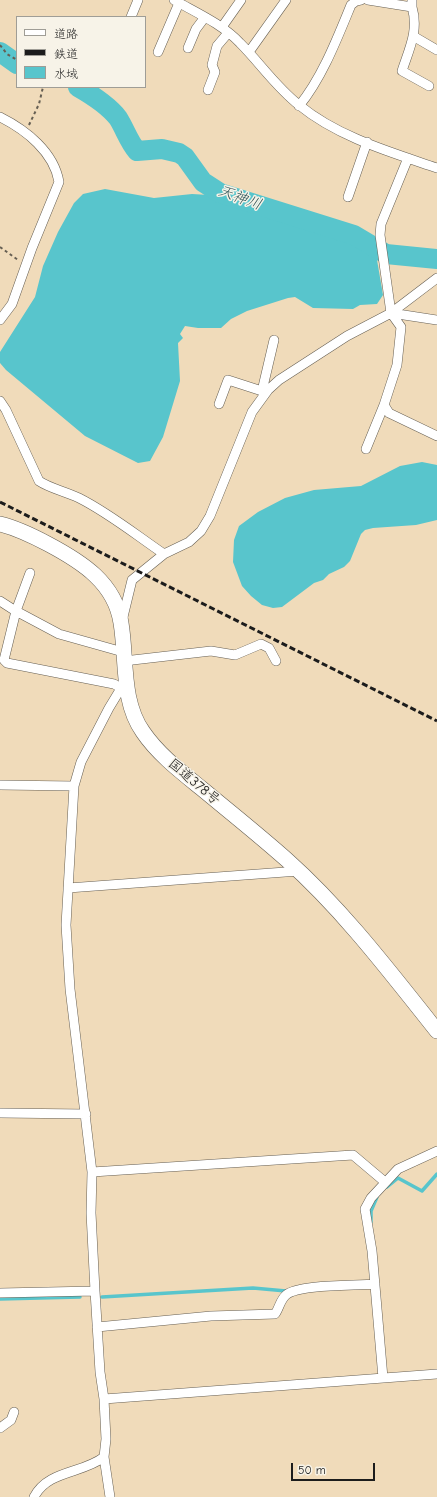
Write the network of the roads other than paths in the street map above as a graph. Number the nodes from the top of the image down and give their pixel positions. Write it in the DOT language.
graph roads {
  1 [pos="138,0"];
  2 [pos="241,0"];
  3 [pos="286,0"];
  4 [pos="361,0"];
  5 [pos="368,0"];
  6 [pos="177,1"];
  7 [pos="412,4"];
  8 [pos="131,16"];
  9 [pos="205,17"];
  10 [pos="225,30"];
  11 [pos="413,36"];
  12 [pos="188,48"];
  13 [pos="437,50"];
  14 [pos="158,52"];
  15 [pos="249,52"];
  16 [pos="429,86"];
  17 [pos="208,90"];
  18 [pos="299,106"];
  19 [pos="0,117"];
  20 [pos="367,142"];
  21 [pos="408,158"];
  22 [pos="437,168"];
  23 [pos="348,197"];
  24 [pos="437,278"];
  25 [pos="391,312"];
  26 [pos="0,320"];
  27 [pos="437,320"];
  28 [pos="274,340"];
  29 [pos="263,393"];
  30 [pos="0,401"];
  31 [pos="219,404"];
  32 [pos="384,405"];
  33 [pos="437,436"];
  34 [pos="366,449"];
  35 [pos="0,524"];
  36 [pos="164,554"];
  37 [pos="30,573"];
  38 [pos="0,600"];
  39 [pos="16,611"];
  40 [pos="121,623"];
  41 [pos="124,656"];
  42 [pos="276,661"];
  43 [pos="124,683"];
  44 [pos="0,785"];
  45 [pos="74,786"];
  46 [pos="299,871"];
  47 [pos="68,888"];
  48 [pos="437,1031"];
  49 [pos="0,1113"];
  50 [pos="86,1114"];
  51 [pos="437,1151"];
  52 [pos="92,1172"];
  53 [pos="385,1182"];
  54 [pos="375,1284"];
  55 [pos="95,1292"];
  56 [pos="0,1293"];
  57 [pos="97,1328"];
  58 [pos="437,1374"];
  59 [pos="383,1378"];
  60 [pos="104,1398"];
  61 [pos="14,1412"];
  62 [pos="0,1428"];
  63 [pos="104,1457"];
  64 [pos="34,1497"];
  65 [pos="110,1497"];
  1 -- 8 [label="street"];
  2 -- 10 [label="street"];
  3 -- 15 [label="street"];
  4 -- 18 [label="street"];
  5 -- 7 [label="street"];
  6 -- 9 [label="street"];
  6 -- 14 [label="street"];
  7 -- 11 [label="street"];
  9 -- 10 [label="street"];
  9 -- 12 [label="street"];
  10 -- 15 [label="street"];
  10 -- 17 [label="street"];
  11 -- 13 [label="street"];
  11 -- 16 [label="street"];
  15 -- 18 [label="street"];
  18 -- 20 [label="street"];
  19 -- 26 [label="street"];
  20 -- 21 [label="street"];
  20 -- 23 [label="street"];
  21 -- 22 [label="street"];
  21 -- 25 [label="street"];
  24 -- 25 [label="street"];
  25 -- 27 [label="street"];
  25 -- 29 [label="street"];
  25 -- 32 [label="street"];
  28 -- 29 [label="street"];
  29 -- 31 [label="street"];
  29 -- 36 [label="street"];
  30 -- 36 [label="street"];
  32 -- 33 [label="street"];
  32 -- 34 [label="street"];
  35 -- 40 [label="highway, 国道378号"];
  36 -- 40 [label="street"];
  37 -- 39 [label="street"];
  38 -- 39 [label="street"];
  39 -- 41 [label="street"];
  39 -- 43 [label="street"];
  40 -- 41 [label="highway, 国道378号"];
  41 -- 42 [label="street"];
  41 -- 43 [label="highway, 国道378号"];
  43 -- 45 [label="street"];
  43 -- 46 [label="highway, 国道378号"];
  44 -- 45 [label="street"];
  45 -- 47 [label="street"];
  46 -- 47 [label="street"];
  46 -- 48 [label="highway, 国道378号"];
  47 -- 50 [label="street"];
  49 -- 50 [label="street"];
  50 -- 52 [label="street"];
  51 -- 53 [label="street"];
  52 -- 53 [label="street"];
  52 -- 55 [label="street"];
  53 -- 54 [label="street"];
  54 -- 57 [label="street"];
  54 -- 59 [label="street"];
  55 -- 56 [label="street"];
  55 -- 57 [label="street"];
  57 -- 60 [label="street"];
  58 -- 59 [label="street"];
  59 -- 60 [label="street"];
  60 -- 63 [label="street"];
  61 -- 62 [label="street"];
  63 -- 64 [label="street"];
  63 -- 65 [label="street"];
}
